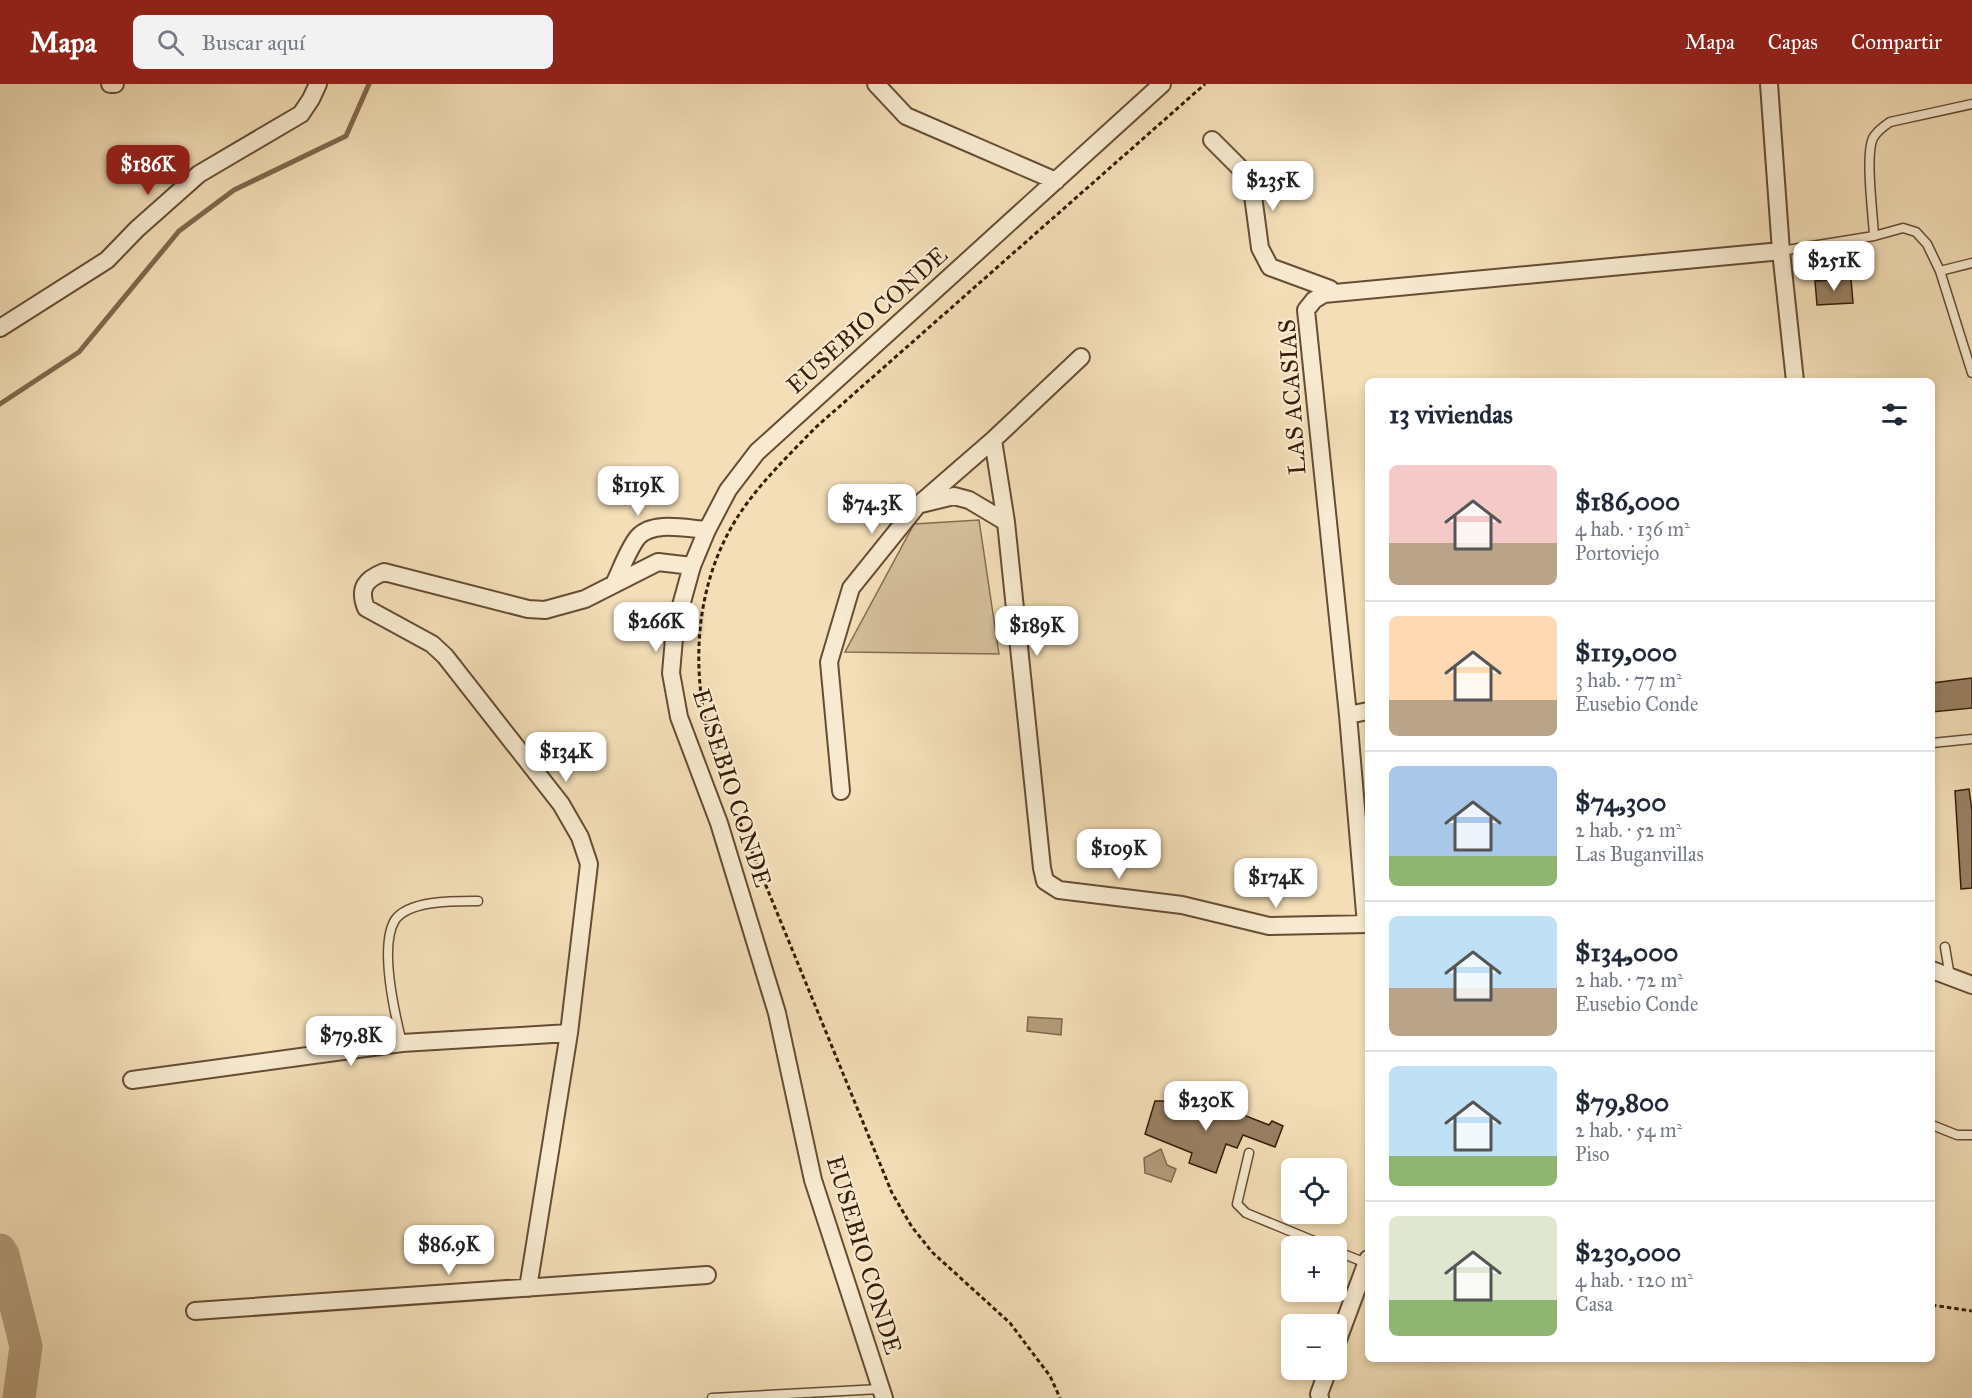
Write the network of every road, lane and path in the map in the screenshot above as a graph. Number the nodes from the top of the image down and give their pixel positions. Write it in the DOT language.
graph roads {
  1 [pos="110,84"];
  2 [pos="115,84"];
  3 [pos="318,84"];
  4 [pos="876,84"];
  5 [pos="1162,84"];
  6 [pos="1205,84"];
  7 [pos="1769,84"];
  8 [pos="1972,104"];
  9 [pos="1212,140"];
  10 [pos="1056,181"];
  11 [pos="1874,236"];
  12 [pos="1781,251"];
  13 [pos="1972,263"];
  14 [pos="1940,271"];
  15 [pos="1332,293"];
  16 [pos="0,328"];
  17 [pos="1081,357"];
  18 [pos="1972,374"];
  19 [pos="1795,378"];
  20 [pos="993,440"];
  21 [pos="917,506"];
  22 [pos="1006,522"];
  23 [pos="707,530"];
  24 [pos="692,566"];
  25 [pos="614,584"];
  26 [pos="1365,712"];
  27 [pos="1348,715"];
  28 [pos="1972,739"];
  29 [pos="1935,744"];
  30 [pos="720,773"];
  31 [pos="841,791"];
  32 [pos="735,813"];
  33 [pos="478,901"];
  34 [pos="1365,902"];
  35 [pos="1365,924"];
  36 [pos="1946,947"];
  37 [pos="1935,971"];
  38 [pos="1951,977"];
  39 [pos="1972,985"];
  40 [pos="568,1033"];
  41 [pos="402,1043"];
  42 [pos="132,1080"];
  43 [pos="1935,1129"];
  44 [pos="1972,1134"];
  45 [pos="1249,1153"];
  46 [pos="1302,1236"];
  47 [pos="1347,1255"];
  48 [pos="1365,1260"];
  49 [pos="1365,1266"];
  50 [pos="706,1275"];
  51 [pos="528,1288"];
  52 [pos="1935,1305"];
  53 [pos="195,1311"];
  54 [pos="1972,1311"];
  55 [pos="1347,1316"];
  56 [pos="1324,1380"];
  57 [pos="882,1394"];
  58 [pos="1317,1396"];
  59 [pos="712,1398"];
  60 [pos="1059,1398"];
  1 -- 2 [label="street"];
  3 -- 16 [label="street"];
  4 -- 10 [label="street"];
  5 -- 10 [label="street, EUSEBIO CONDE"];
  6 -- 30 [label="path"];
  7 -- 12 [label="street"];
  8 -- 11 [label="lane"];
  9 -- 15 [label="street"];
  10 -- 23 [label="street, EUSEBIO CONDE"];
  11 -- 12 [label="lane"];
  11 -- 14 [label="lane"];
  12 -- 15 [label="street, LAS ACASIAS"];
  12 -- 19 [label="street"];
  13 -- 14 [label="lane"];
  14 -- 18 [label="lane"];
  15 -- 27 [label="street, LAS ACASIAS"];
  17 -- 20 [label="street"];
  20 -- 21 [label="street"];
  20 -- 22 [label="street"];
  21 -- 22 [label="street"];
  21 -- 31 [label="street"];
  22 -- 35 [label="street"];
  23 -- 24 [label="street, EUSEBIO CONDE"];
  23 -- 25 [label="street"];
  24 -- 25 [label="street"];
  24 -- 57 [label="street, EUSEBIO CONDE"];
  25 -- 40 [label="street"];
  26 -- 27 [label="street"];
  27 -- 34 [label="street, LAS ACASIAS"];
  28 -- 29 [label="lane"];
  32 -- 60 [label="path"];
  33 -- 41 [label="lane"];
  36 -- 38 [label="lane"];
  37 -- 38 [label="street"];
  38 -- 39 [label="street"];
  40 -- 41 [label="street"];
  40 -- 51 [label="street"];
  41 -- 42 [label="street"];
  43 -- 44 [label="lane"];
  45 -- 46 [label="lane"];
  47 -- 48 [label="lane"];
  49 -- 55 [label="street"];
  50 -- 51 [label="street"];
  51 -- 53 [label="street"];
  52 -- 54 [label="path"];
  56 -- 58 [label="street"];
  57 -- 59 [label="lane"];
}
